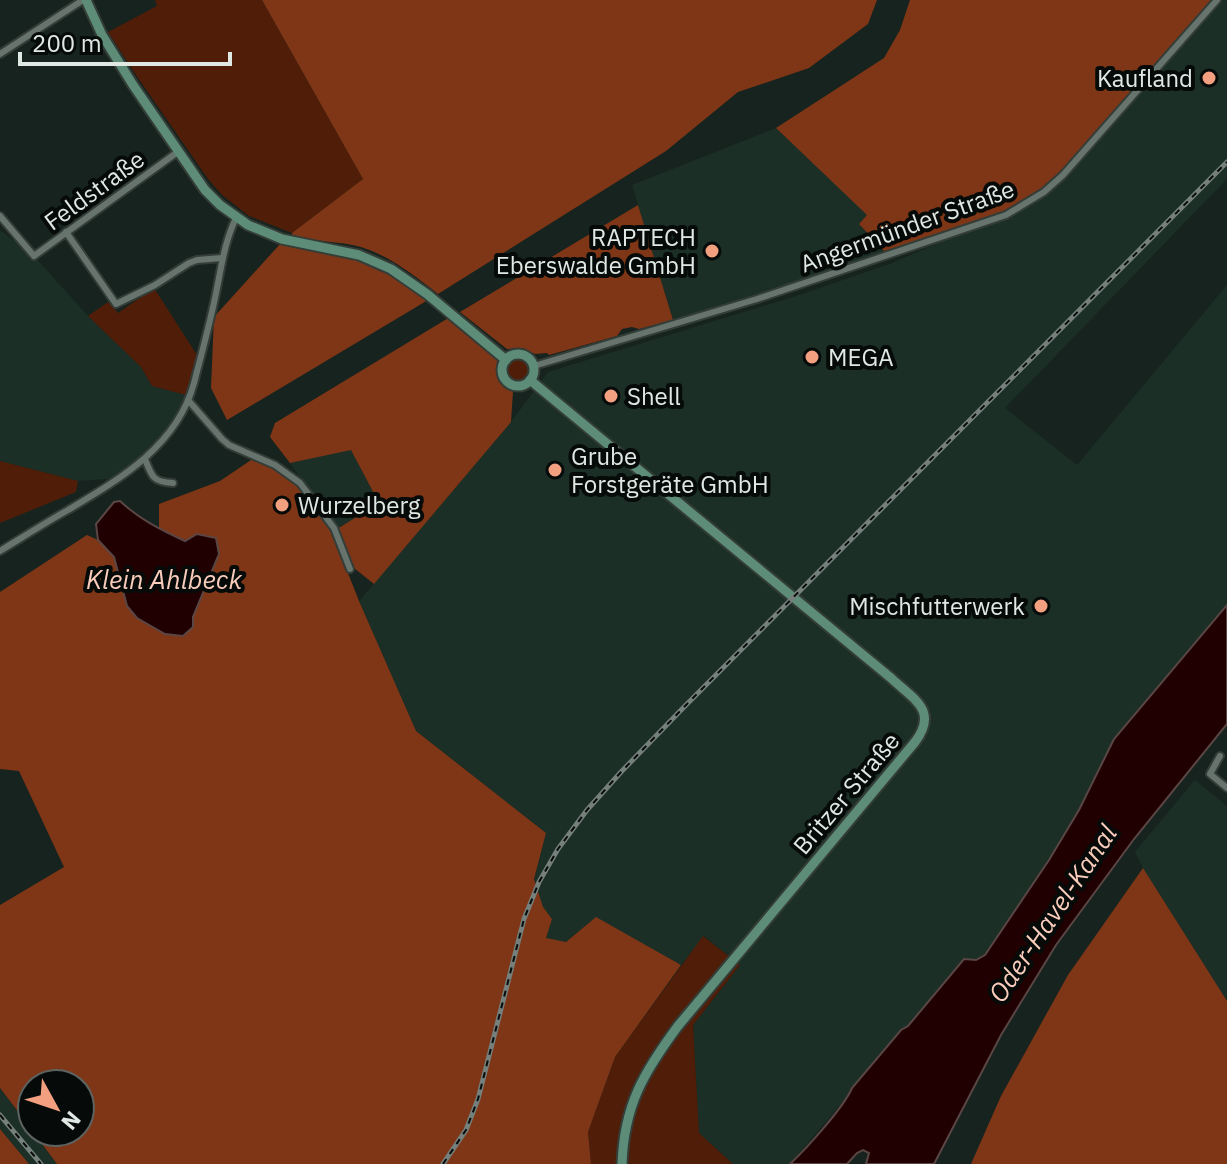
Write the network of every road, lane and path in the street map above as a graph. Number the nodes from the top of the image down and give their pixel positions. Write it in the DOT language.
graph roads {
  1 [pos="85,0"];
  2 [pos="1217,0"];
  3 [pos="0,54"];
  4 [pos="179,151"];
  5 [pos="0,216"];
  6 [pos="236,218"];
  7 [pos="66,232"];
  8 [pos="222,258"];
  9 [pos="506,360"];
  10 [pos="534,366"];
  11 [pos="530,380"];
  12 [pos="188,400"];
  13 [pos="145,459"];
  14 [pos="173,483"];
  15 [pos="0,551"];
  16 [pos="350,569"];
  17 [pos="1220,756"];
  18 [pos="1227,787"];
  19 [pos="622,1164"];
  1 -- 3 [label="street"];
  1 -- 4 [label="main road, Britzer Straße"];
  2 -- 10 [label="street, Angermünder Straße"];
  4 -- 6 [label="main road, Britzer Straße"];
  4 -- 7 [label="street, Feldstraße"];
  5 -- 7 [label="street, Feldstraße"];
  6 -- 8 [label="street"];
  6 -- 9 [label="main road, Britzer Straße"];
  7 -- 8 [label="street"];
  8 -- 12 [label="street"];
  9 -- 10 [label="main road, Britzer Straße"];
  9 -- 11 [label="main road, Britzer Straße"];
  10 -- 11 [label="main road"];
  11 -- 19 [label="main road, Britzer Straße"];
  12 -- 13 [label="street"];
  12 -- 16 [label="street"];
  13 -- 14 [label="street"];
  13 -- 15 [label="street"];
  17 -- 18 [label="street"];
}
